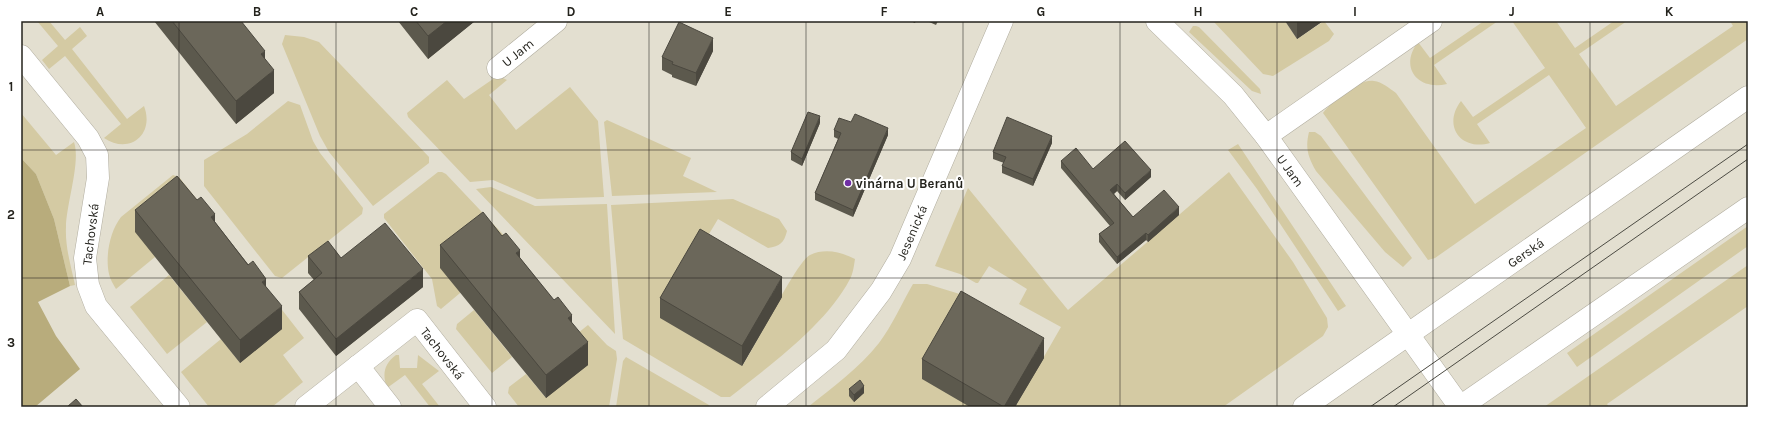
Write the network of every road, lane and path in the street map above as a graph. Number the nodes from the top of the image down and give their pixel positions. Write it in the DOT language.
graph roads {
  1 [pos="556,21"];
  2 [pos="1002,21"];
  3 [pos="1157,21"];
  4 [pos="1431,21"];
  5 [pos="21,56"];
  6 [pos="498,68"];
  7 [pos="1748,98"];
  8 [pos="1266,136"];
  9 [pos="1748,208"];
  10 [pos="1408,334"];
  11 [pos="358,366"];
  12 [pos="179,407"];
  13 [pos="306,407"];
  14 [pos="390,407"];
  15 [pos="485,407"];
  16 [pos="767,407"];
  17 [pos="1304,407"];
  18 [pos="1460,407"];
  1 -- 6 [label="street, U Jam"];
  2 -- 16 [label="street, Jesenická"];
  3 -- 8 [label="street, U Jam"];
  4 -- 8 [label="street"];
  5 -- 12 [label="street, Tachovská"];
  7 -- 10 [label="street, Gerská"];
  8 -- 10 [label="street, U Jam"];
  9 -- 18 [label="street"];
  10 -- 17 [label="street, Gerská"];
  10 -- 18 [label="street, U Jam"];
  11 -- 13 [label="street, Tachovská"];
  11 -- 14 [label="street"];
  11 -- 15 [label="street, Tachovská"];
}
